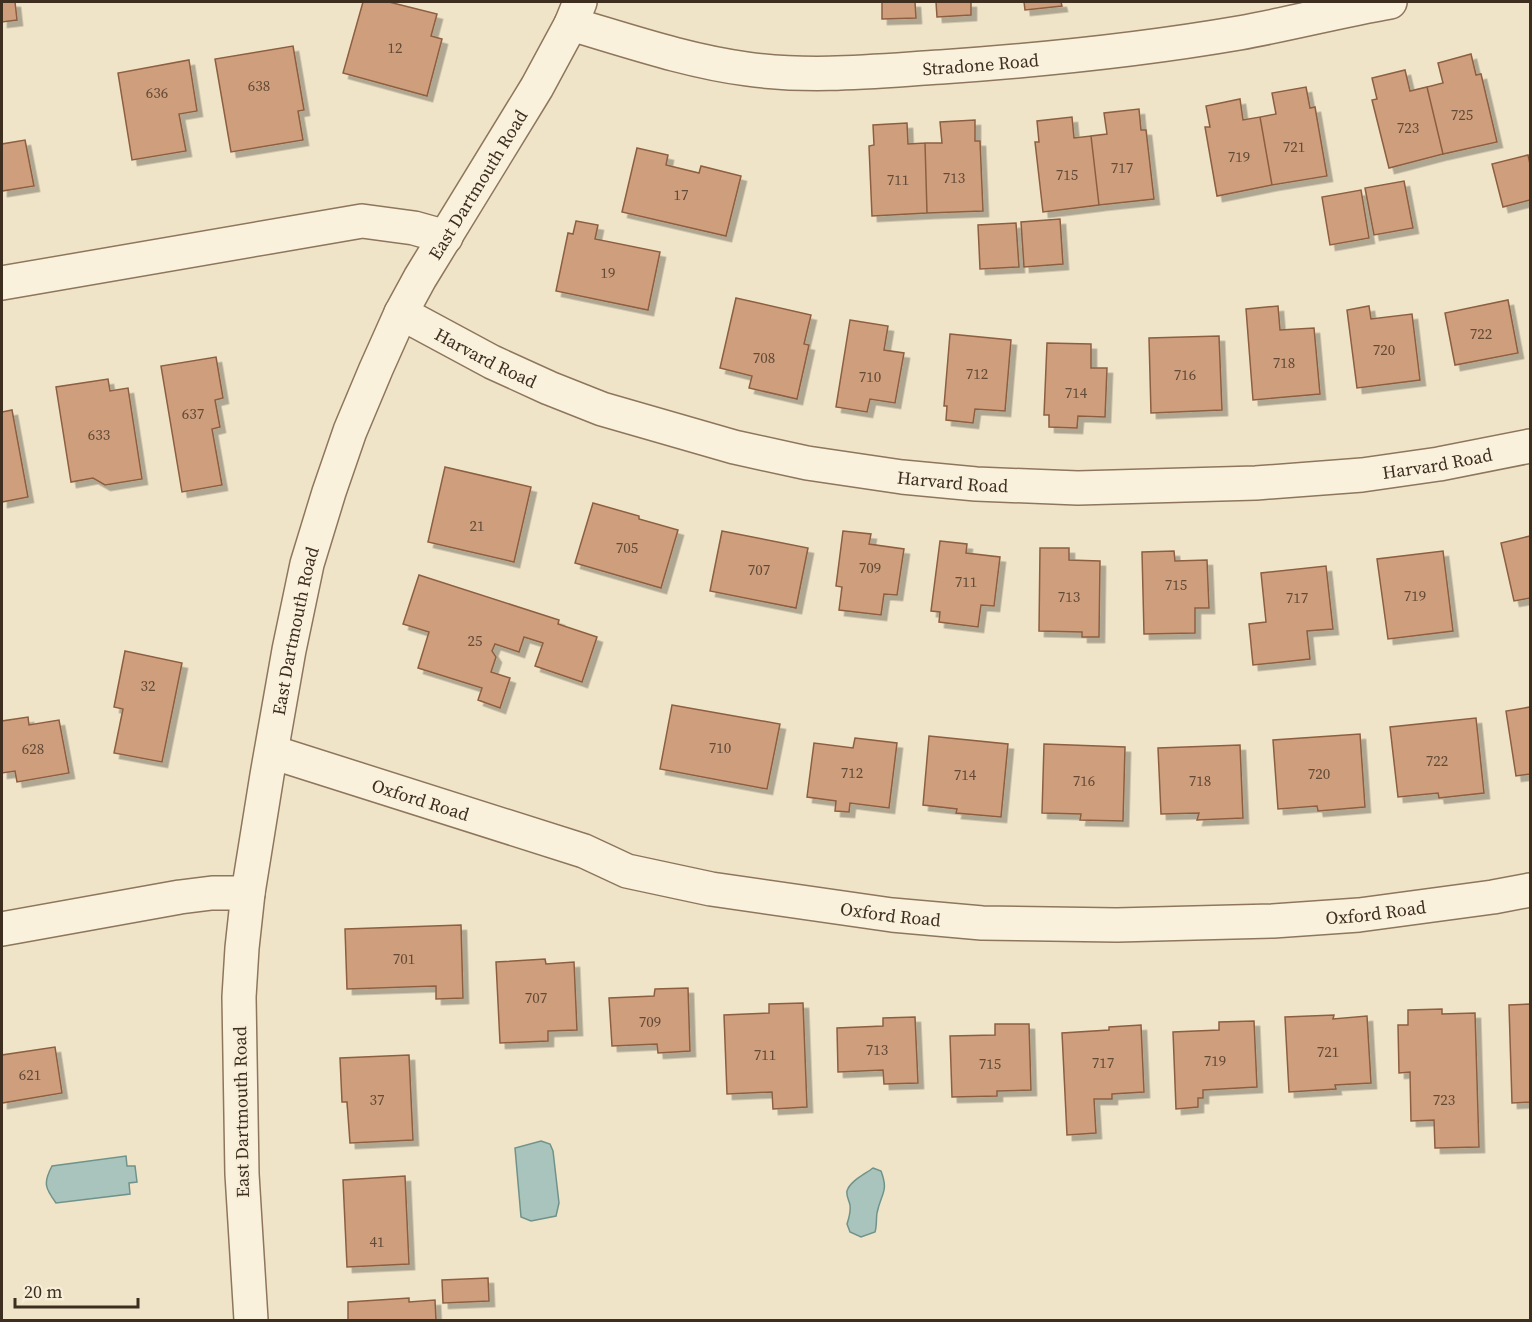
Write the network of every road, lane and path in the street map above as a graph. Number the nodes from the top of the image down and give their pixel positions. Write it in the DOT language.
graph roads {
  1 [pos="1390,2"];
  2 [pos="575,13"];
  3 [pos="446,237"];
  4 [pos="2,283"];
  5 [pos="401,313"];
  6 [pos="1530,446"];
  7 [pos="272,752"];
  8 [pos="1530,890"];
  9 [pos="248,893"];
  10 [pos="2,929"];
  11 [pos="251,1320"];
  1 -- 2 [label="street, Stradone Road"];
  2 -- 3 [label="street, East Dartmouth Road"];
  3 -- 4 [label="street"];
  3 -- 5 [label="street, East Dartmouth Road"];
  5 -- 6 [label="street, Harvard Road"];
  5 -- 7 [label="street, East Dartmouth Road"];
  7 -- 8 [label="street, Oxford Road"];
  7 -- 9 [label="street, East Dartmouth Road"];
  9 -- 10 [label="street"];
  9 -- 11 [label="street, East Dartmouth Road"];
}
